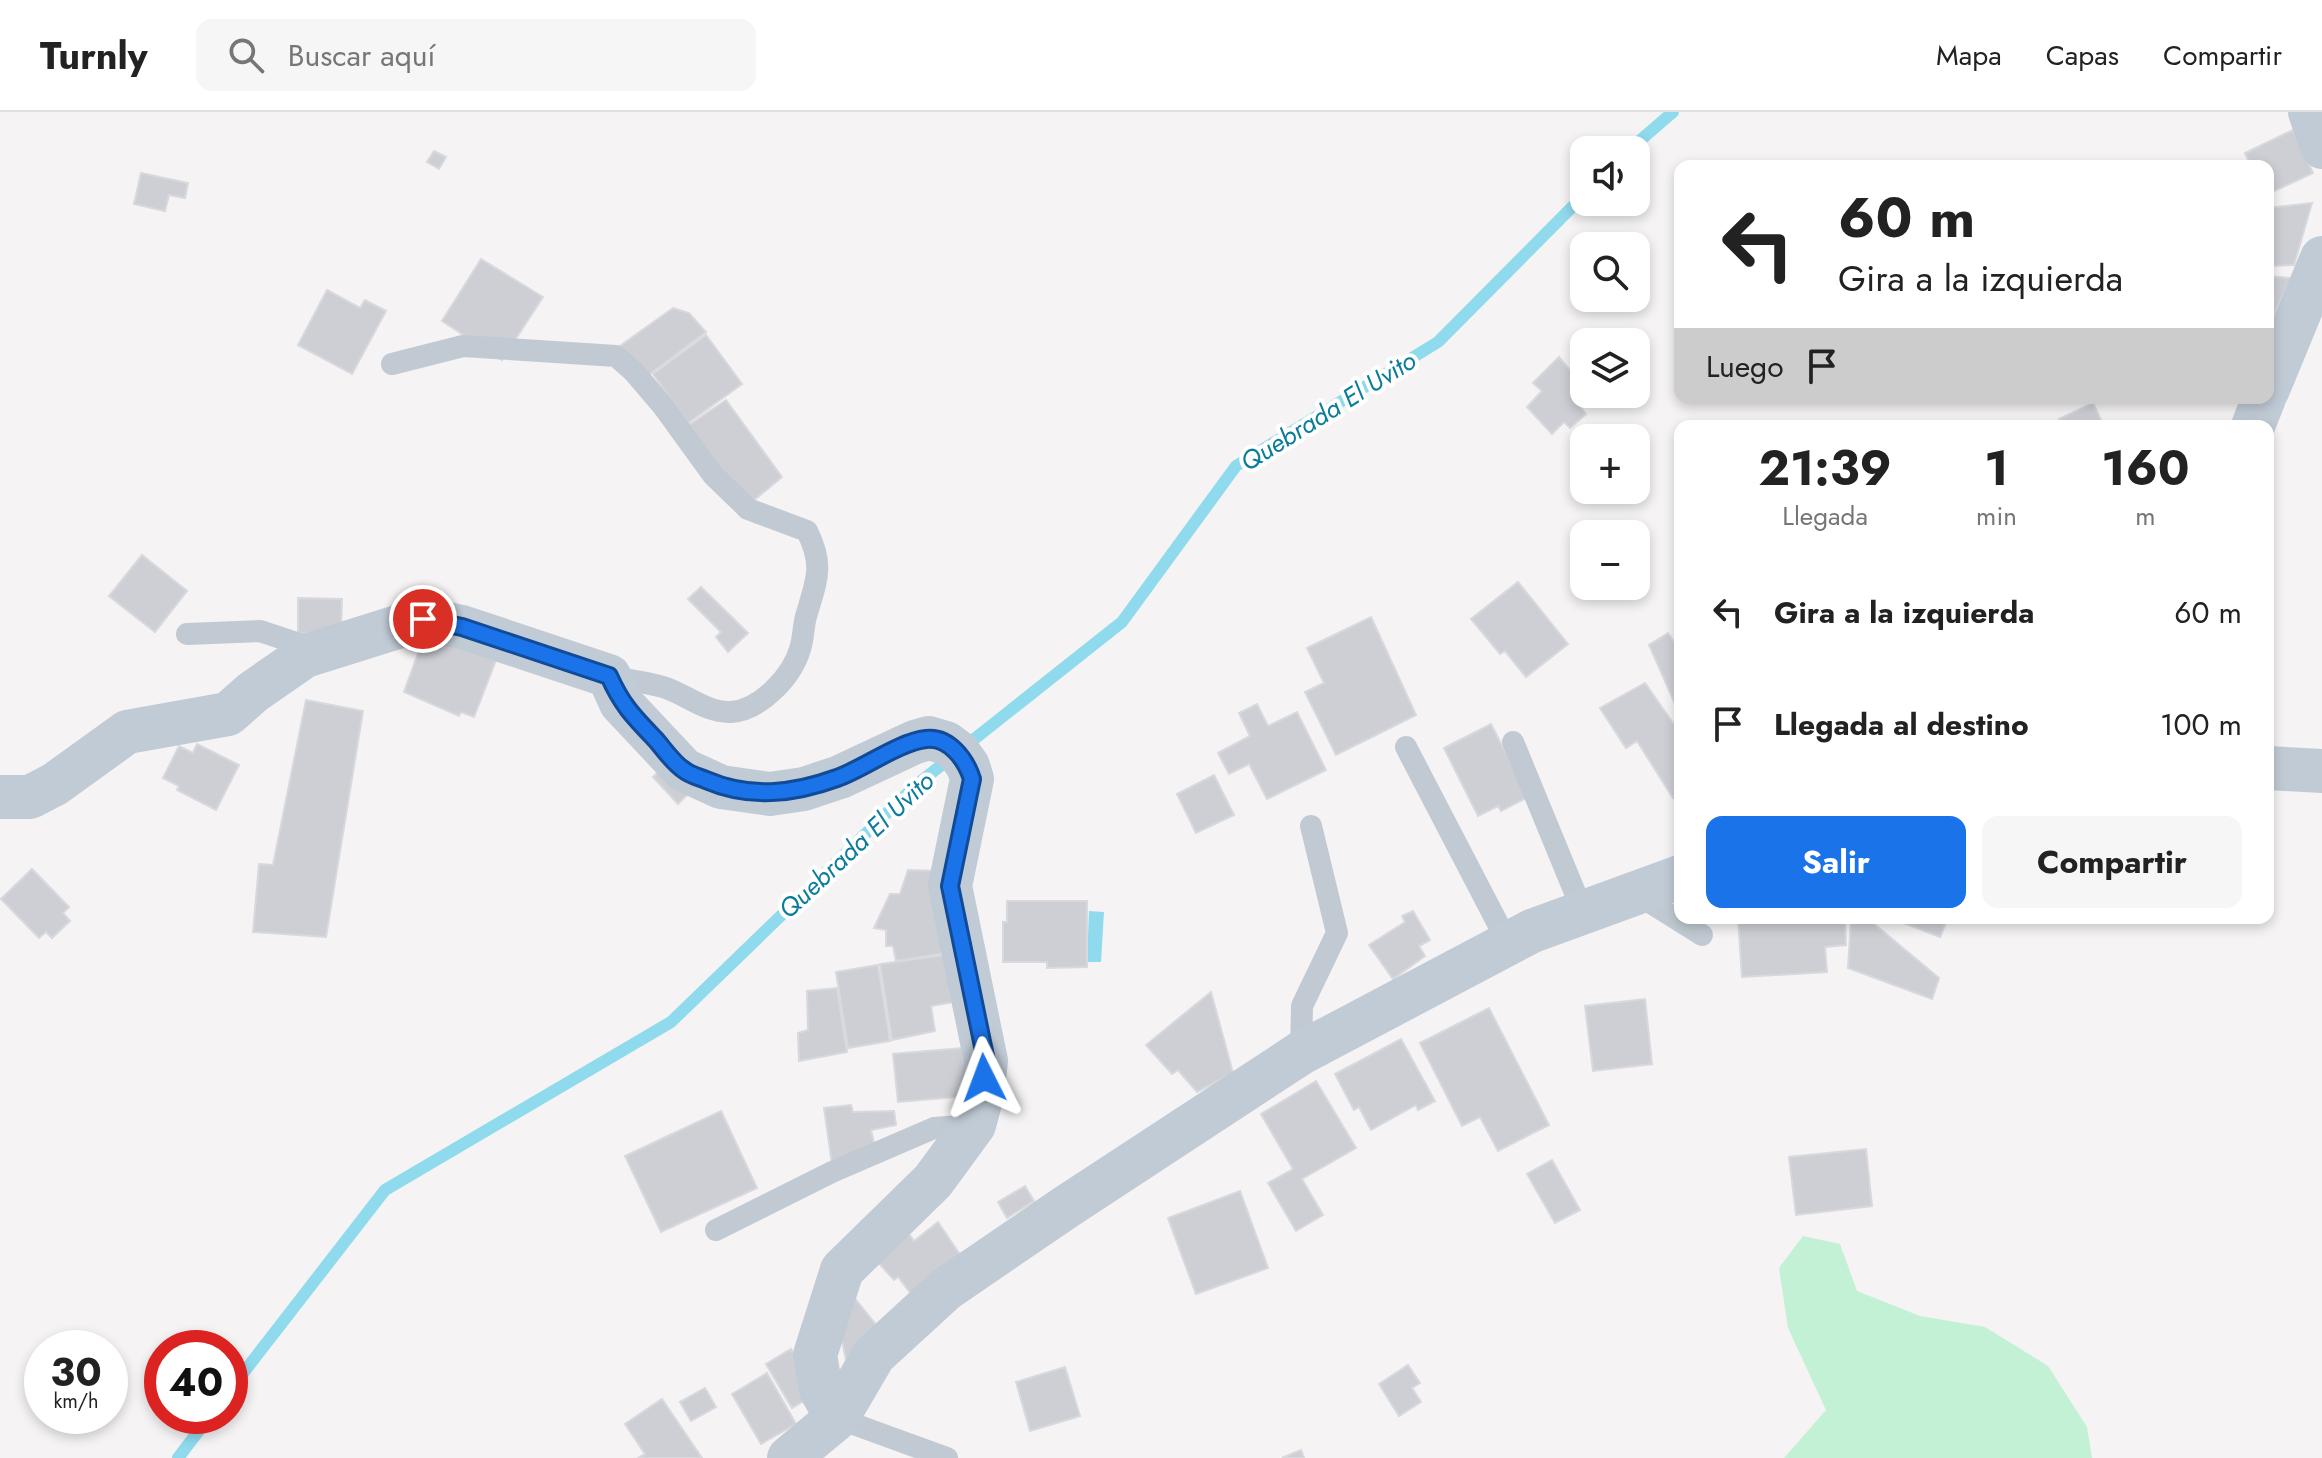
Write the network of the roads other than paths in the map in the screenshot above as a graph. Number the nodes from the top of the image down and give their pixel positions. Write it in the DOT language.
graph roads {
  1 [pos="2310,112"];
  2 [pos="2322,147"];
  3 [pos="2322,258"];
  4 [pos="392,364"];
  5 [pos="2274,374"];
  6 [pos="187,634"];
  7 [pos="322,651"];
  8 [pos="609,676"];
  9 [pos="1513,742"];
  10 [pos="1406,747"];
  11 [pos="2274,768"];
  12 [pos="2322,771"];
  13 [pos="0,797"];
  14 [pos="1311,826"];
  15 [pos="1674,879"];
  16 [pos="1634,893"];
  17 [pos="1583,912"];
  18 [pos="1674,918"];
  19 [pos="1684,924"];
  20 [pos="1702,935"];
  21 [pos="1508,943"];
  22 [pos="1301,1053"];
  23 [pos="974,1125"];
  24 [pos="716,1230"];
  25 [pos="837,1418"];
  26 [pos="789,1458"];
  27 [pos="947,1458"];
  1 -- 2 [label="street"];
  3 -- 5 [label="street"];
  4 -- 8 [label="lane"];
  6 -- 7 [label="lane"];
  7 -- 8 [label="street"];
  7 -- 13 [label="street"];
  8 -- 23 [label="street"];
  9 -- 17 [label="lane"];
  10 -- 21 [label="lane"];
  11 -- 12 [label="street"];
  14 -- 22 [label="lane"];
  15 -- 16 [label="street"];
  16 -- 17 [label="street"];
  16 -- 18 [label="lane"];
  17 -- 21 [label="street"];
  19 -- 20 [label="lane"];
  21 -- 22 [label="street"];
  22 -- 25 [label="street"];
  23 -- 24 [label="lane"];
  23 -- 25 [label="street"];
  25 -- 26 [label="street"];
  25 -- 27 [label="lane"];
}
